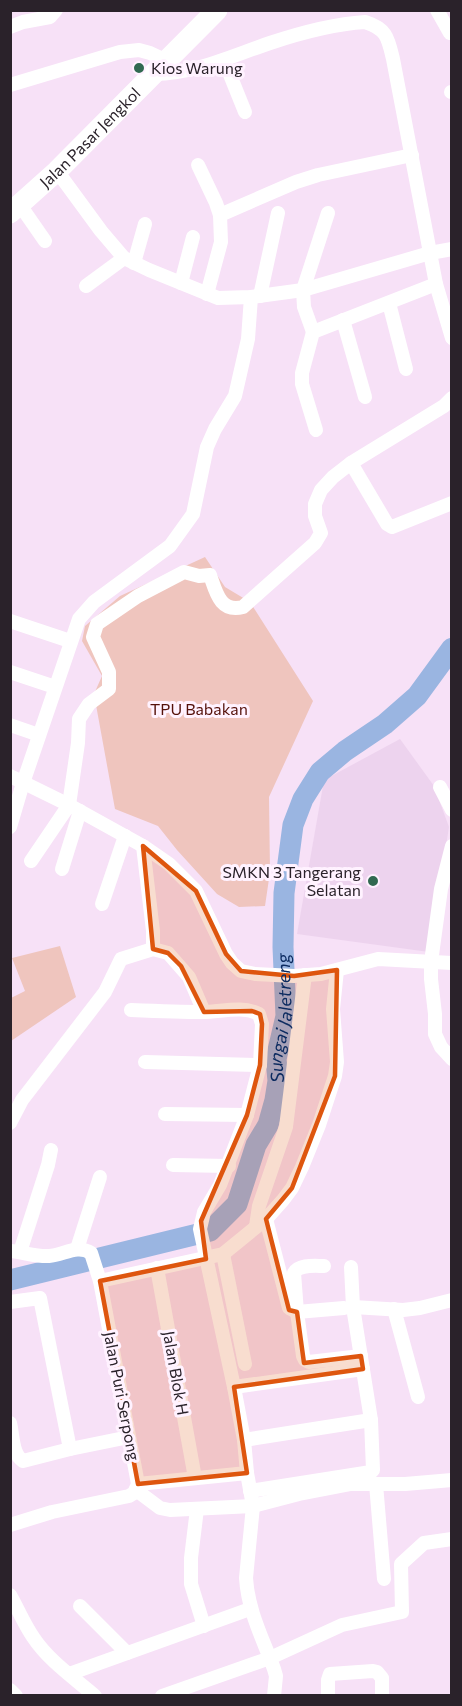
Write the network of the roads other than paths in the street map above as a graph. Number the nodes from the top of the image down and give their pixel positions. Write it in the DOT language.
graph roads {
  1 [pos="56,10"];
  2 [pos="437,10"];
  3 [pos="217,11"];
  4 [pos="359,16"];
  5 [pos="10,27"];
  6 [pos="450,33"];
  7 [pos="224,60"];
  8 [pos="160,67"];
  9 [pos="10,85"];
  10 [pos="245,112"];
  11 [pos="412,156"];
  12 [pos="198,165"];
  13 [pos="57,171"];
  14 [pos="15,209"];
  15 [pos="278,213"];
  16 [pos="328,213"];
  17 [pos="220,215"];
  18 [pos="145,224"];
  19 [pos="194,237"];
  20 [pos="45,241"];
  21 [pos="452,249"];
  22 [pos="430,253"];
  23 [pos="129,260"];
  24 [pos="181,283"];
  25 [pos="436,284"];
  26 [pos="86,286"];
  27 [pos="303,290"];
  28 [pos="207,294"];
  29 [pos="256,296"];
  30 [pos="389,303"];
  31 [pos="343,320"];
  32 [pos="313,332"];
  33 [pos="452,338"];
  34 [pos="406,369"];
  35 [pos="365,397"];
  36 [pos="452,398"];
  37 [pos="316,430"];
  38 [pos="351,463"];
  39 [pos="452,502"];
  40 [pos="10,621"];
  41 [pos="70,640"];
  42 [pos="10,672"];
  43 [pos="55,687"];
  44 [pos="10,725"];
  45 [pos="39,735"];
  46 [pos="17,779"];
  47 [pos="440,788"];
  48 [pos="74,808"];
  49 [pos="452,810"];
  50 [pos="10,827"];
  51 [pos="125,836"];
  52 [pos="143,846"];
  53 [pos="452,846"];
  54 [pos="31,861"];
  55 [pos="63,869"];
  56 [pos="102,904"];
  57 [pos="153,949"];
  58 [pos="431,962"];
  59 [pos="452,963"];
  60 [pos="337,970"];
  61 [pos="299,975"];
  62 [pos="131,1010"];
  63 [pos="204,1012"];
  64 [pos="452,1059"];
  65 [pos="145,1062"];
  66 [pos="260,1065"];
  67 [pos="165,1114"];
  68 [pos="247,1115"];
  69 [pos="10,1123"];
  70 [pos="51,1150"];
  71 [pos="173,1166"];
  72 [pos="229,1166"];
  73 [pos="100,1177"];
  74 [pos="261,1223"];
  75 [pos="77,1249"];
  76 [pos="15,1252"];
  77 [pos="205,1254"];
  78 [pos="224,1254"];
  79 [pos="324,1266"];
  80 [pos="351,1267"];
  81 [pos="157,1268"];
  82 [pos="99,1278"];
  83 [pos="452,1300"];
  84 [pos="10,1302"];
  85 [pos="348,1308"];
  86 [pos="394,1309"];
  87 [pos="297,1312"];
  88 [pos="362,1363"];
  89 [pos="245,1364"];
  90 [pos="234,1387"];
  91 [pos="418,1397"];
  92 [pos="370,1420"];
  93 [pos="10,1423"];
  94 [pos="129,1437"];
  95 [pos="244,1440"];
  96 [pos="70,1449"];
  97 [pos="247,1473"];
  98 [pos="195,1478"];
  99 [pos="452,1480"];
  100 [pos="376,1484"];
  101 [pos="137,1487"];
  102 [pos="250,1491"];
  103 [pos="253,1506"];
  104 [pos="197,1509"];
  105 [pos="10,1525"];
  106 [pos="452,1539"];
  107 [pos="384,1579"];
  108 [pos="10,1595"];
  109 [pos="80,1606"];
  110 [pos="250,1609"];
  111 [pos="204,1626"];
  112 [pos="127,1653"];
  113 [pos="270,1658"];
  114 [pos="69,1674"];
  115 [pos="10,1690"];
  116 [pos="16,1695"];
  117 [pos="95,1695"];
  118 [pos="162,1695"];
  119 [pos="274,1695"];
  120 [pos="328,1695"];
  121 [pos="382,1695"];
  1 -- 5 [label="street"];
  2 -- 6 [label="street"];
  3 -- 8 [label="main road, Jalan Pasar Jengkol"];
  4 -- 7 [label="street"];
  4 -- 11 [label="street"];
  7 -- 8 [label="street"];
  7 -- 10 [label="street"];
  8 -- 9 [label="street"];
  8 -- 13 [label="main road, Jalan Pasar Jengkol"];
  11 -- 17 [label="street"];
  11 -- 22 [label="street"];
  12 -- 17 [label="street"];
  13 -- 14 [label="main road, Jalan Pasar Jengkol"];
  13 -- 23 [label="street"];
  14 -- 20 [label="street"];
  15 -- 29 [label="street"];
  16 -- 27 [label="street"];
  17 -- 28 [label="street"];
  18 -- 23 [label="street"];
  19 -- 24 [label="street"];
  21 -- 22 [label="street"];
  22 -- 25 [label="street"];
  22 -- 27 [label="street"];
  23 -- 24 [label="street"];
  23 -- 26 [label="street"];
  24 -- 28 [label="street"];
  25 -- 30 [label="street"];
  25 -- 33 [label="street"];
  27 -- 29 [label="street"];
  27 -- 32 [label="street"];
  28 -- 29 [label="street"];
  29 -- 41 [label="street"];
  30 -- 31 [label="street"];
  30 -- 34 [label="street"];
  31 -- 32 [label="street"];
  31 -- 35 [label="street"];
  32 -- 37 [label="street"];
  36 -- 38 [label="street"];
  38 -- 39 [label="street"];
  38 -- 48 [label="street"];
  40 -- 41 [label="street"];
  41 -- 43 [label="street"];
  42 -- 43 [label="street"];
  43 -- 45 [label="street"];
  44 -- 45 [label="street"];
  45 -- 46 [label="street"];
  46 -- 48 [label="street"];
  46 -- 50 [label="street"];
  47 -- 49 [label="street"];
  48 -- 51 [label="street"];
  48 -- 54 [label="street"];
  48 -- 55 [label="street"];
  51 -- 52 [label="street"];
  51 -- 56 [label="street"];
  52 -- 57 [label="street"];
  52 -- 61 [label="street"];
  53 -- 58 [label="street"];
  57 -- 63 [label="street"];
  57 -- 69 [label="street"];
  58 -- 59 [label="street"];
  58 -- 60 [label="street"];
  58 -- 64 [label="street"];
  60 -- 61 [label="street"];
  60 -- 74 [label="street"];
  61 -- 74 [label="street"];
  62 -- 63 [label="street"];
  63 -- 66 [label="street"];
  65 -- 66 [label="street"];
  66 -- 68 [label="street"];
  67 -- 68 [label="street"];
  68 -- 72 [label="street"];
  70 -- 76 [label="street"];
  71 -- 72 [label="street"];
  72 -- 77 [label="street"];
  73 -- 75 [label="street"];
  74 -- 78 [label="street"];
  74 -- 87 [label="street"];
  75 -- 76 [label="street"];
  75 -- 82 [label="street, Jalan Puri Serpong"];
  77 -- 78 [label="street"];
  77 -- 81 [label="street"];
  77 -- 90 [label="street"];
  78 -- 89 [label="street"];
  79 -- 87 [label="street"];
  80 -- 85 [label="street"];
  81 -- 82 [label="street"];
  81 -- 98 [label="street, Jalan Blok H"];
  82 -- 94 [label="street, Jalan Puri Serpong"];
  83 -- 86 [label="street"];
  84 -- 96 [label="street"];
  85 -- 86 [label="street"];
  85 -- 87 [label="street"];
  85 -- 88 [label="street"];
  86 -- 91 [label="street"];
  87 -- 88 [label="street"];
  88 -- 90 [label="street"];
  88 -- 92 [label="street"];
  90 -- 95 [label="street"];
  92 -- 95 [label="street"];
  92 -- 102 [label="street"];
  93 -- 96 [label="street"];
  94 -- 96 [label="street"];
  94 -- 101 [label="street, Jalan Puri Serpong"];
  95 -- 97 [label="street"];
  97 -- 98 [label="street"];
  97 -- 102 [label="street"];
  98 -- 101 [label="street"];
  99 -- 100 [label="street"];
  100 -- 103 [label="street"];
  100 -- 107 [label="street"];
  101 -- 104 [label="street"];
  101 -- 105 [label="street"];
  102 -- 103 [label="street"];
  103 -- 104 [label="street"];
  103 -- 110 [label="street"];
  104 -- 111 [label="street"];
  106 -- 113 [label="street"];
  108 -- 114 [label="street"];
  109 -- 112 [label="street"];
  110 -- 111 [label="street"];
  110 -- 113 [label="street"];
  111 -- 112 [label="street"];
  112 -- 114 [label="street"];
  113 -- 118 [label="street"];
  113 -- 119 [label="street"];
  114 -- 117 [label="street"];
  115 -- 116 [label="street"];
  120 -- 121 [label="street"];
}
